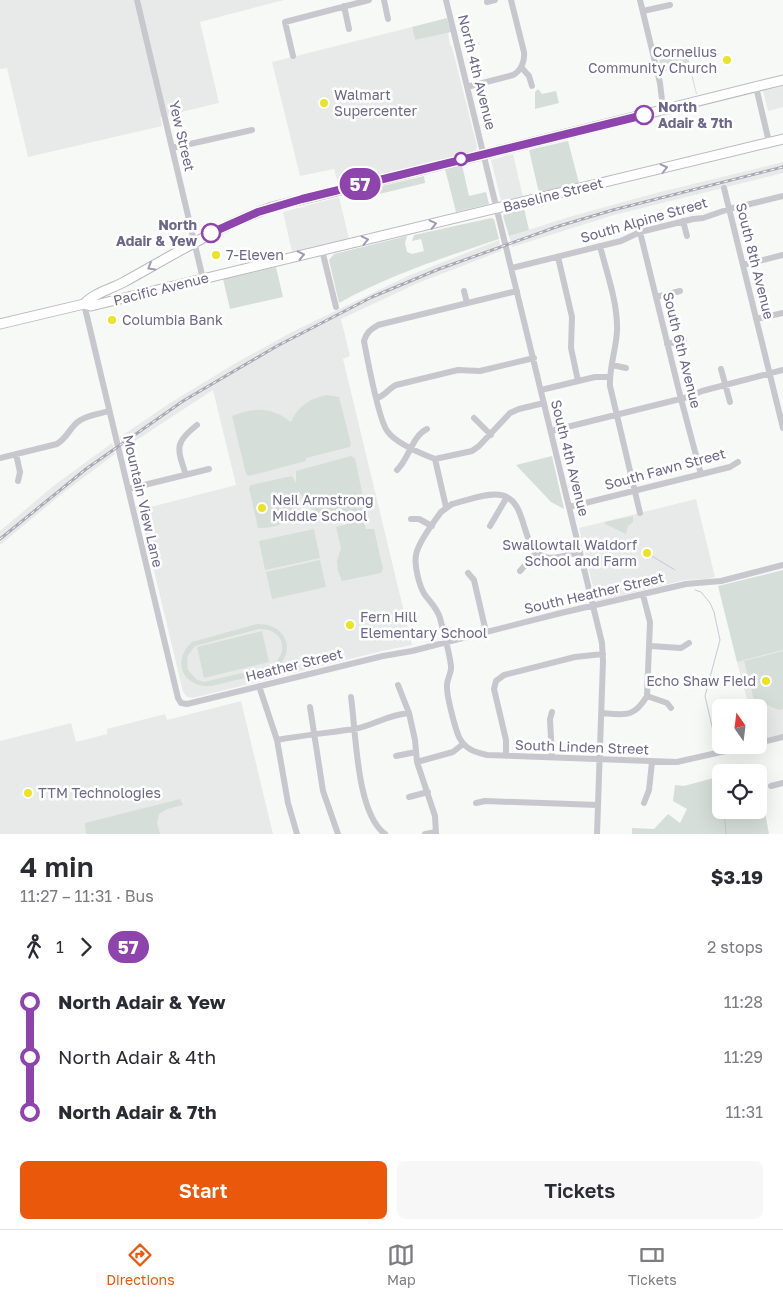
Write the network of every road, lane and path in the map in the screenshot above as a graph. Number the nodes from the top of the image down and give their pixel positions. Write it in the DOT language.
graph roads {
  1 [pos="137,0"];
  2 [pos="369,0"];
  3 [pos="384,0"];
  4 [pos="446,0"];
  5 [pos="495,0"];
  6 [pos="512,0"];
  7 [pos="640,0"];
  8 [pos="487,2"];
  9 [pos="670,5"];
  10 [pos="344,6"];
  11 [pos="643,12"];
  12 [pos="388,19"];
  13 [pos="349,29"];
  14 [pos="292,56"];
  15 [pos="521,67"];
  16 [pos="783,80"];
  17 [pos="467,86"];
  18 [pos="532,86"];
  19 [pos="756,87"];
  20 [pos="666,106"];
  21 [pos="252,130"];
  22 [pos="783,139"];
  23 [pos="769,142"];
  24 [pos="172,148"];
  25 [pos="484,154"];
  26 [pos="724,188"];
  27 [pos="783,197"];
  28 [pos="498,209"];
  29 [pos="729,209"];
  30 [pos="683,221"];
  31 [pos="640,232"];
  32 [pos="687,236"];
  33 [pos="194,242"];
  34 [pos="600,246"];
  35 [pos="322,250"];
  36 [pos="783,255"];
  37 [pos="558,257"];
  38 [pos="743,265"];
  39 [pos="512,268"];
  40 [pos="203,279"];
  41 [pos="464,291"];
  42 [pos="518,291"];
  43 [pos="680,291"];
  44 [pos="656,297"];
  45 [pos="467,303"];
  46 [pos="84,304"];
  47 [pos="336,306"];
  48 [pos="783,313"];
  49 [pos="756,319"];
  50 [pos="0,324"];
  51 [pos="684,340"];
  52 [pos="667,344"];
  53 [pos="534,358"];
  54 [pos="612,365"];
  55 [pos="626,368"];
  56 [pos="722,369"];
  57 [pos="783,370"];
  58 [pos="770,373"];
  59 [pos="609,377"];
  60 [pos="578,381"];
  61 [pos="725,386"];
  62 [pos="541,390"];
  63 [pos="377,398"];
  64 [pos="681,399"];
  65 [pos="730,402"];
  66 [pos="544,403"];
  67 [pos="109,412"];
  68 [pos="616,415"];
  69 [pos="474,418"];
  70 [pos="197,425"];
  71 [pos="783,428"];
  72 [pos="427,429"];
  73 [pos="551,431"];
  74 [pos="491,434"];
  75 [pos="412,448"];
  76 [pos="16,454"];
  77 [pos="0,458"];
  78 [pos="435,459"];
  79 [pos="738,462"];
  80 [pos="209,469"];
  81 [pos="397,470"];
  82 [pos="701,474"];
  83 [pos="186,475"];
  84 [pos="18,481"];
  85 [pos="128,489"];
  86 [pos="635,490"];
  87 [pos="507,497"];
  88 [pos="446,507"];
  89 [pos="569,507"];
  90 [pos="640,513"];
  91 [pos="411,519"];
  92 [pos="432,526"];
  93 [pos="490,526"];
  94 [pos="537,552"];
  95 [pos="580,552"];
  96 [pos="783,565"];
  97 [pos="520,572"];
  98 [pos="468,573"];
  99 [pos="643,594"];
  100 [pos="593,606"];
  101 [pos="486,632"];
  102 [pos="446,642"];
  103 [pos="689,643"];
  104 [pos="650,646"];
  105 [pos="412,651"];
  106 [pos="603,654"];
  107 [pos="398,685"];
  108 [pos="260,686"];
  109 [pos="646,696"];
  110 [pos="351,697"];
  111 [pos="181,703"];
  112 [pos="310,707"];
  113 [pos="670,708"];
  114 [pos="552,712"];
  115 [pos="409,713"];
  116 [pos="602,714"];
  117 [pos="355,729"];
  118 [pos="315,733"];
  119 [pos="783,737"];
  120 [pos="277,740"];
  121 [pos="768,741"];
  122 [pos="463,744"];
  123 [pos="416,752"];
  124 [pos="715,754"];
  125 [pos="396,756"];
  126 [pos="506,756"];
  127 [pos="552,757"];
  128 [pos="600,759"];
  129 [pos="417,762"];
  130 [pos="652,762"];
  131 [pos="783,783"];
  132 [pos="771,786"];
  133 [pos="428,792"];
  134 [pos="409,797"];
  135 [pos="476,803"];
  136 [pos="644,803"];
  137 [pos="598,805"];
  138 [pos="436,833"];
  139 [pos="297,834"];
  140 [pos="338,834"];
  141 [pos="385,834"];
  142 [pos="425,834"];
  143 [pos="597,834"];
  1 -- 24 [label="street, Yew Street"];
  2 -- 10 [label="street"];
  3 -- 12 [label="street"];
  4 -- 17 [label="street, North 4th Avenue"];
  5 -- 8 [label="street"];
  6 -- 15 [label="street"];
  7 -- 11 [label="street"];
  9 -- 11 [label="street"];
  10 -- 13 [label="street"];
  10 -- 14 [label="street"];
  11 -- 20 [label="street"];
  15 -- 17 [label="street"];
  15 -- 18 [label="street"];
  16 -- 19 [label="highway"];
  17 -- 25 [label="street, North 4th Avenue"];
  19 -- 20 [label="highway"];
  19 -- 23 [label="street"];
  20 -- 25 [label="highway"];
  21 -- 24 [label="street"];
  22 -- 23 [label="highway, Baseline Street"];
  28 -- 23 [label="highway, Baseline Street, one-way"];
  24 -- 33 [label="street, Yew Street"];
  25 -- 28 [label="street, North 4th Avenue"];
  25 -- 33 [label="highway"];
  26 -- 29 [label="street, South 8th Avenue"];
  27 -- 29 [label="street, South Alpine Street"];
  35 -- 28 [label="highway, Baseline Street, one-way"];
  28 -- 39 [label="street, South 4th Avenue"];
  29 -- 30 [label="street, South Alpine Street"];
  29 -- 38 [label="street, South 8th Avenue"];
  30 -- 31 [label="street, South Alpine Street"];
  30 -- 32 [label="street"];
  31 -- 34 [label="street, South Alpine Street"];
  31 -- 44 [label="street, South 6th Avenue"];
  33 -- 40 [label="street, Yew Street"];
  33 -- 46 [label="highway, one-way"];
  34 -- 37 [label="street, South Alpine Street"];
  34 -- 54 [label="street"];
  40 -- 35 [label="highway, Pacific Avenue, one-way"];
  35 -- 47 [label="street"];
  36 -- 38 [label="street"];
  37 -- 39 [label="street, South Alpine Street"];
  37 -- 60 [label="street"];
  38 -- 49 [label="street, South 8th Avenue"];
  39 -- 42 [label="street, South 4th Avenue"];
  40 -- 46 [label="highway, Pacific Avenue"];
  41 -- 45 [label="street"];
  42 -- 45 [label="street"];
  42 -- 53 [label="street, South 4th Avenue"];
  43 -- 44 [label="street"];
  44 -- 52 [label="street, South 6th Avenue"];
  45 -- 63 [label="street"];
  46 -- 50 [label="highway, Pacific Avenue"];
  46 -- 67 [label="street, Mountain View Lane"];
  48 -- 49 [label="street"];
  49 -- 58 [label="street, South 8th Avenue"];
  51 -- 52 [label="street"];
  52 -- 64 [label="street, South 6th Avenue"];
  53 -- 62 [label="street, South 4th Avenue"];
  53 -- 63 [label="street"];
  54 -- 55 [label="street"];
  54 -- 59 [label="street"];
  56 -- 61 [label="street"];
  57 -- 58 [label="street"];
  58 -- 61 [label="street"];
  58 -- 71 [label="street, South 8th Avenue"];
  59 -- 60 [label="street"];
  59 -- 68 [label="street"];
  60 -- 62 [label="street"];
  61 -- 64 [label="street"];
  61 -- 65 [label="street"];
  62 -- 66 [label="street, South 4th Avenue"];
  63 -- 75 [label="street"];
  64 -- 68 [label="street"];
  64 -- 82 [label="street, South 6th Avenue"];
  66 -- 73 [label="street, South 4th Avenue"];
  66 -- 74 [label="street"];
  67 -- 76 [label="street"];
  67 -- 85 [label="street, Mountain View Lane"];
  68 -- 73 [label="street"];
  68 -- 86 [label="street"];
  69 -- 74 [label="street"];
  70 -- 83 [label="street"];
  72 -- 75 [label="street"];
  73 -- 89 [label="street, South 4th Avenue"];
  74 -- 78 [label="street"];
  75 -- 78 [label="street"];
  75 -- 81 [label="street"];
  76 -- 77 [label="street"];
  76 -- 84 [label="street"];
  78 -- 88 [label="street"];
  79 -- 82 [label="street, South Fawn Street"];
  80 -- 83 [label="street"];
  82 -- 86 [label="street, South Fawn Street"];
  83 -- 85 [label="street"];
  85 -- 111 [label="street, Mountain View Lane"];
  86 -- 89 [label="street, South Fawn Street"];
  86 -- 90 [label="street"];
  87 -- 88 [label="street"];
  87 -- 93 [label="street"];
  87 -- 94 [label="street"];
  88 -- 92 [label="street"];
  89 -- 95 [label="street, South 4th Avenue"];
  91 -- 92 [label="street"];
  92 -- 102 [label="street"];
  94 -- 95 [label="street"];
  94 -- 97 [label="street"];
  95 -- 100 [label="street, South 4th Avenue"];
  96 -- 99 [label="street, South Heather Street"];
  98 -- 101 [label="street"];
  99 -- 100 [label="street, South Heather Street"];
  99 -- 104 [label="street"];
  100 -- 101 [label="street, South Heather Street"];
  100 -- 106 [label="street, South 4th Avenue"];
  101 -- 102 [label="street, South Heather Street"];
  102 -- 105 [label="street, South Heather Street"];
  102 -- 122 [label="street"];
  103 -- 104 [label="street"];
  104 -- 109 [label="street"];
  105 -- 108 [label="street, Heather Street"];
  106 -- 116 [label="street, South 4th Avenue"];
  106 -- 126 [label="street"];
  107 -- 115 [label="street"];
  108 -- 111 [label="street, Heather Street"];
  108 -- 120 [label="street"];
  109 -- 113 [label="street"];
  109 -- 116 [label="street"];
  110 -- 117 [label="street"];
  112 -- 118 [label="street"];
  114 -- 127 [label="street"];
  115 -- 117 [label="street"];
  115 -- 123 [label="street"];
  116 -- 128 [label="street, South 4th Avenue"];
  117 -- 118 [label="street"];
  117 -- 141 [label="street"];
  118 -- 120 [label="street"];
  118 -- 140 [label="street"];
  119 -- 121 [label="street"];
  120 -- 139 [label="street"];
  122 -- 126 [label="street, South Linden Street"];
  122 -- 129 [label="street"];
  123 -- 125 [label="street"];
  123 -- 129 [label="street"];
  124 -- 130 [label="street, South Linden Street"];
  126 -- 127 [label="street, South Linden Street"];
  127 -- 128 [label="street, South Linden Street"];
  128 -- 130 [label="street, South Linden Street"];
  128 -- 137 [label="street, South 4th Avenue"];
  129 -- 133 [label="street"];
  130 -- 136 [label="street"];
  131 -- 132 [label="street"];
  133 -- 134 [label="street"];
  133 -- 138 [label="street"];
  135 -- 137 [label="street"];
  137 -- 143 [label="street, South 4th Avenue"];
  138 -- 142 [label="street"];
}
